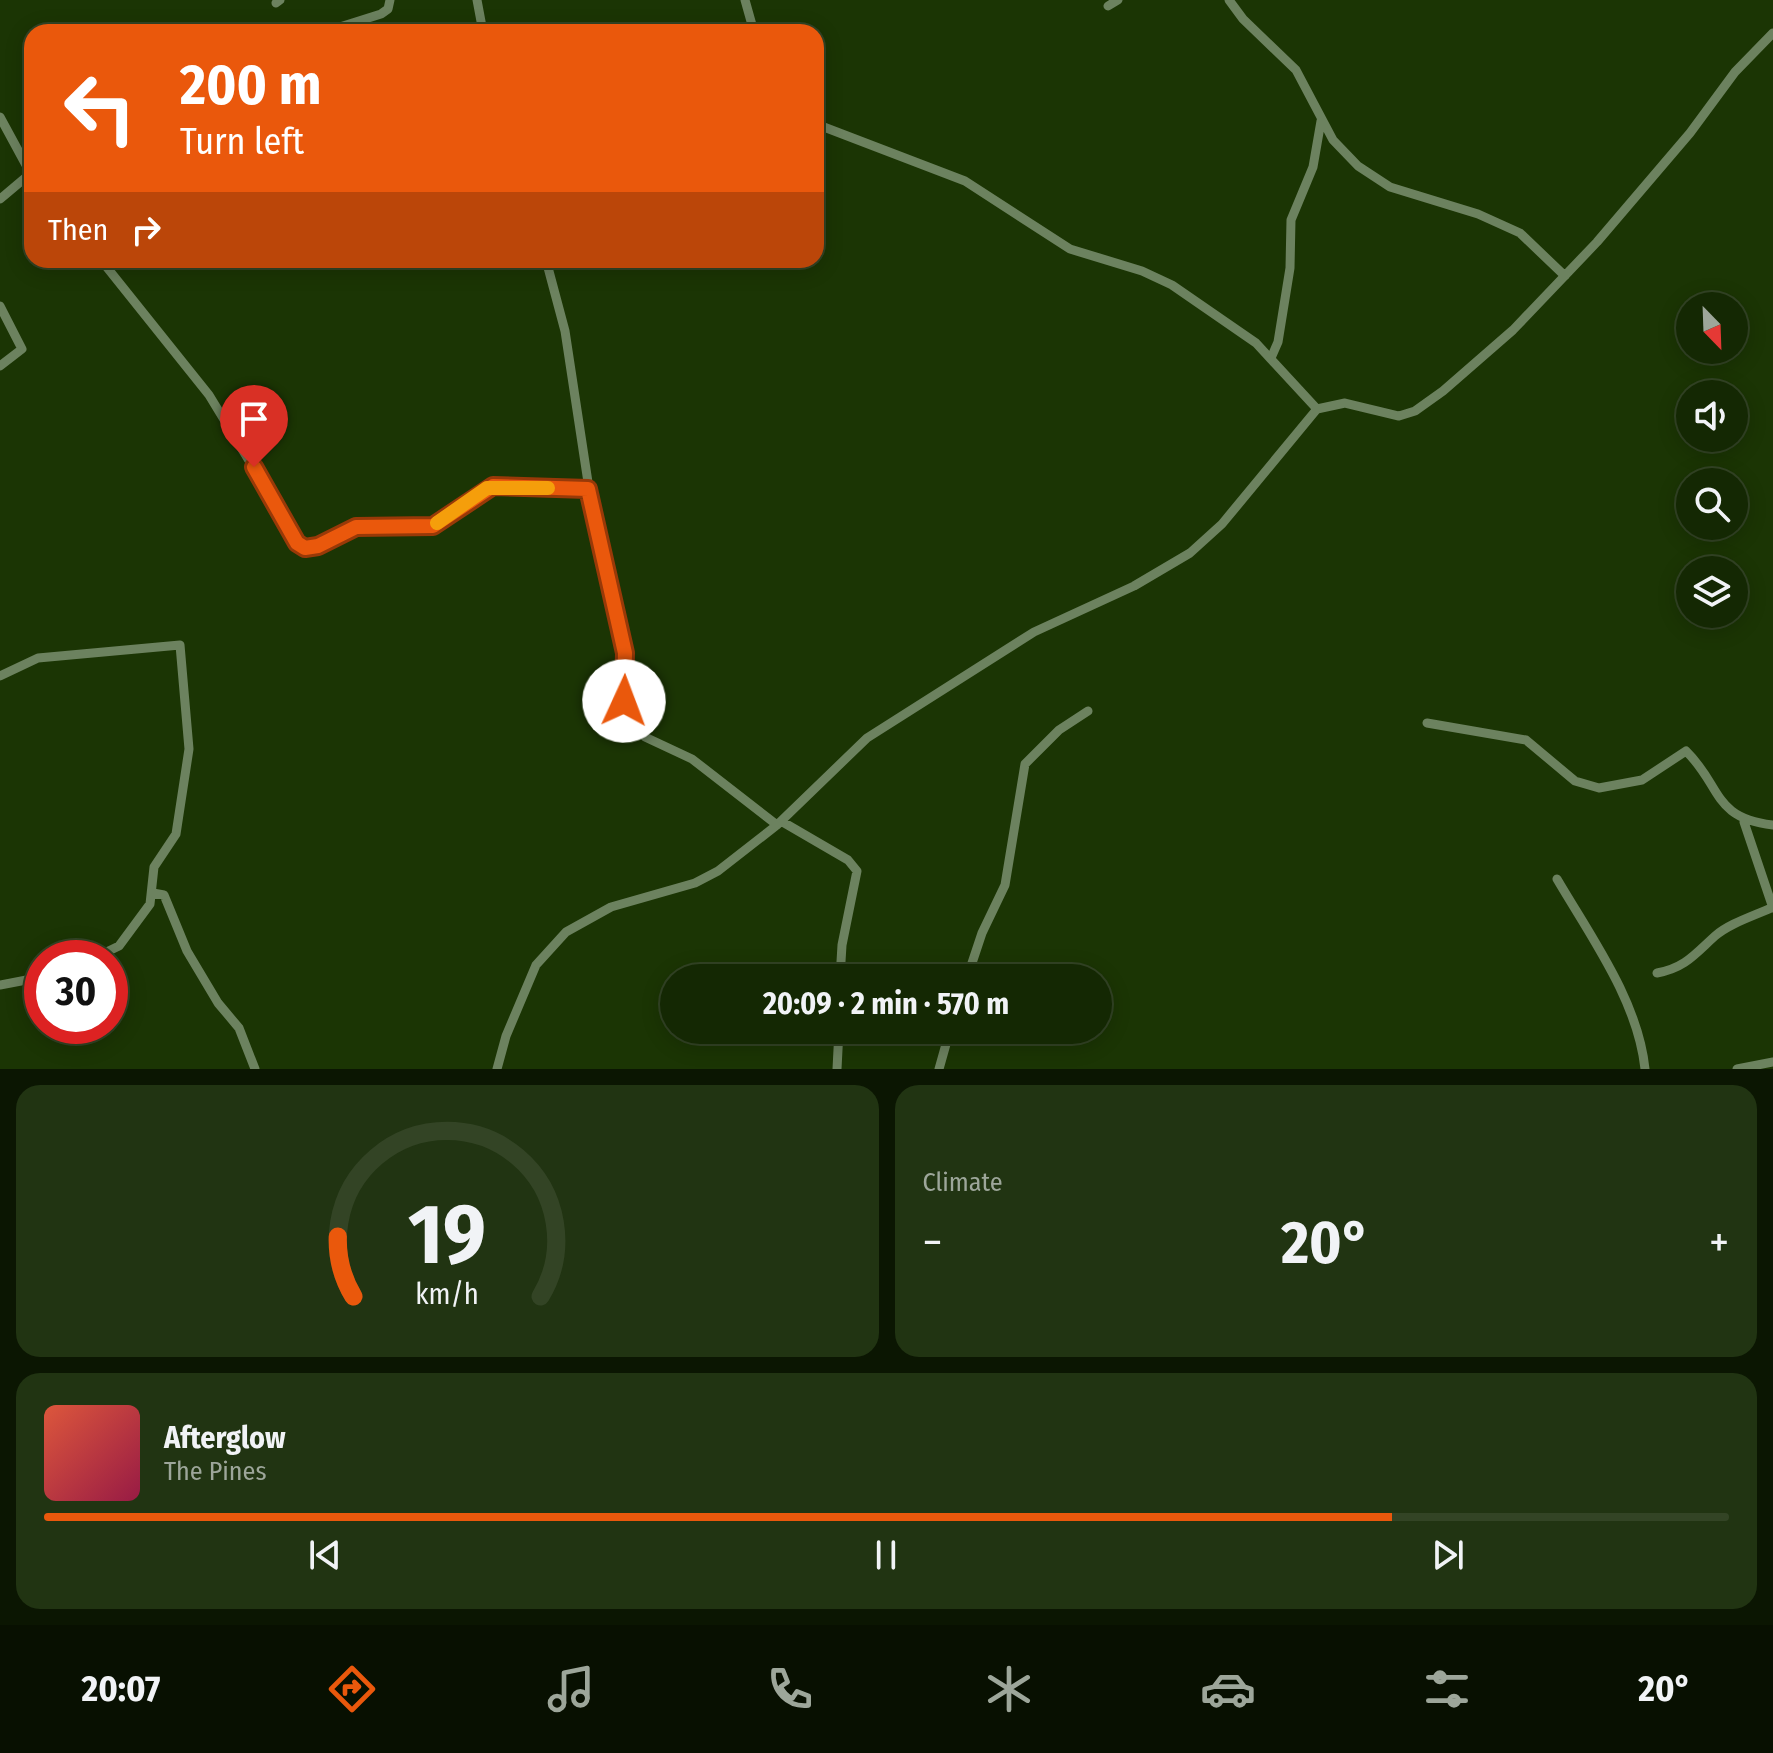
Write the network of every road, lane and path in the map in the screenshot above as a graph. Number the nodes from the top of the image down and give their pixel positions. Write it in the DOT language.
graph roads {
  1 [pos="390,0"];
  2 [pos="477,0"];
  3 [pos="745,0"];
  4 [pos="1118,0"];
  5 [pos="1229,0"];
  6 [pos="1108,6"];
  7 [pos="349,24"];
  8 [pos="482,24"];
  9 [pos="752,24"];
  10 [pos="1773,33"];
  11 [pos="0,117"];
  12 [pos="1321,118"];
  13 [pos="824,129"];
  14 [pos="24,161"];
  15 [pos="24,180"];
  16 [pos="0,199"];
  17 [pos="107,268"];
  18 [pos="548,268"];
  19 [pos="1565,276"];
  20 [pos="0,306"];
  21 [pos="1271,358"];
  22 [pos="0,366"];
  23 [pos="1317,409"];
  24 [pos="588,489"];
  25 [pos="0,676"];
  26 [pos="1088,711"];
  27 [pos="1427,723"];
  28 [pos="1744,822"];
  29 [pos="779,823"];
  30 [pos="1773,825"];
  31 [pos="1557,879"];
  32 [pos="153,893"];
  33 [pos="1773,908"];
  34 [pos="123,940"];
  35 [pos="841,964"];
  36 [pos="972,964"];
  37 [pos="1657,973"];
  38 [pos="24,980"];
  39 [pos="0,985"];
  40 [pos="838,1044"];
  41 [pos="946,1044"];
  42 [pos="1773,1062"];
  43 [pos="255,1069"];
  44 [pos="497,1069"];
  45 [pos="837,1069"];
  46 [pos="939,1069"];
  47 [pos="1645,1069"];
  48 [pos="1737,1069"];
  1 -- 7 [label="street"];
  2 -- 8 [label="street"];
  3 -- 9 [label="street"];
  4 -- 6 [label="street"];
  5 -- 12 [label="street"];
  10 -- 19 [label="street"];
  11 -- 14 [label="street"];
  12 -- 19 [label="street"];
  12 -- 21 [label="street"];
  13 -- 21 [label="street"];
  15 -- 16 [label="street"];
  17 -- 24 [label="street"];
  18 -- 24 [label="street"];
  19 -- 23 [label="street"];
  20 -- 22 [label="street"];
  21 -- 23 [label="street"];
  23 -- 29 [label="street"];
  24 -- 29 [label="street"];
  25 -- 32 [label="street"];
  26 -- 36 [label="street"];
  27 -- 28 [label="street"];
  28 -- 30 [label="street"];
  28 -- 33 [label="street"];
  29 -- 35 [label="street"];
  29 -- 44 [label="street"];
  31 -- 47 [label="street"];
  32 -- 34 [label="street"];
  32 -- 43 [label="street"];
  33 -- 37 [label="street"];
  38 -- 39 [label="street"];
  40 -- 45 [label="street"];
  41 -- 46 [label="street"];
  42 -- 48 [label="street"];
}
